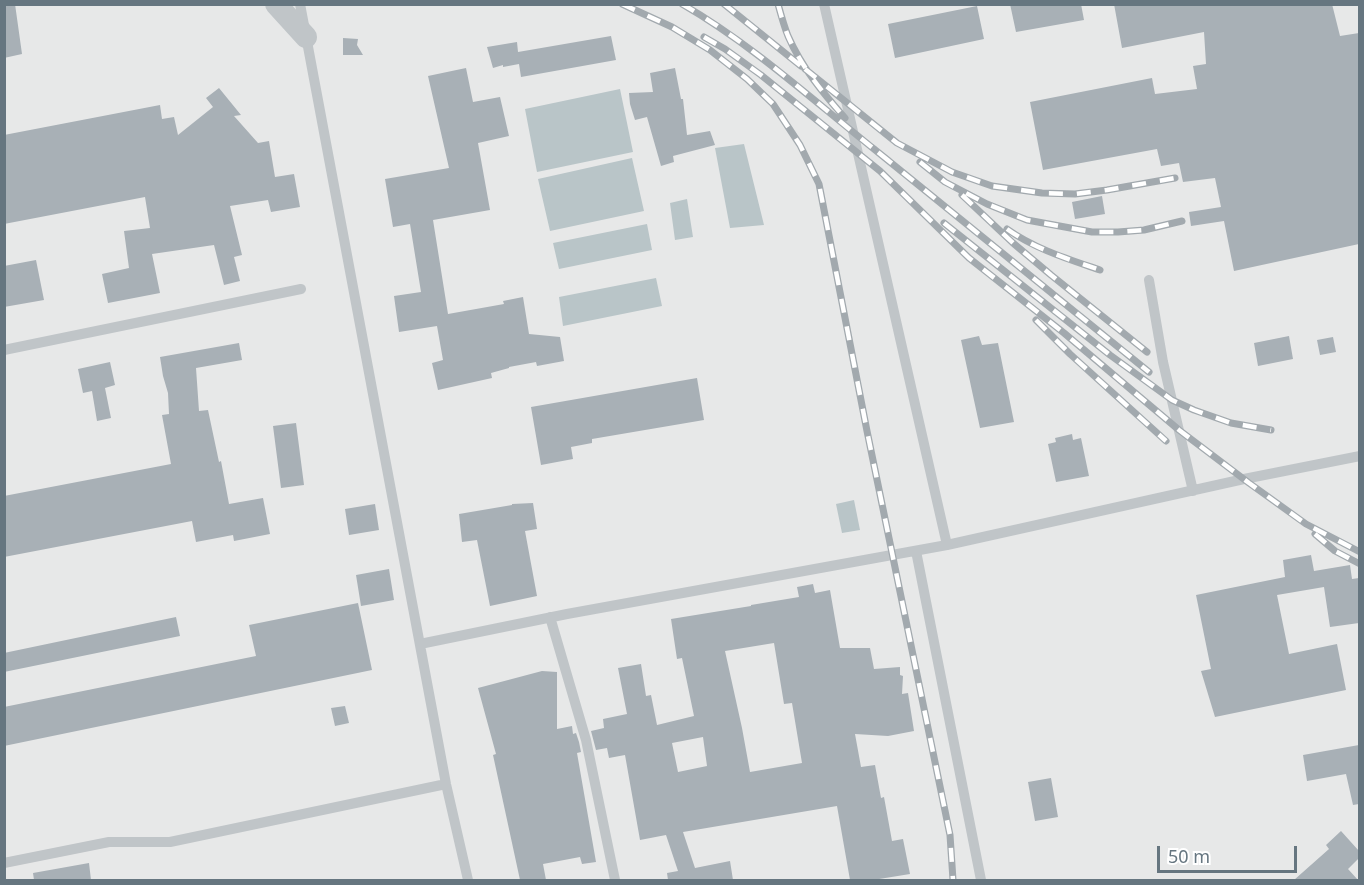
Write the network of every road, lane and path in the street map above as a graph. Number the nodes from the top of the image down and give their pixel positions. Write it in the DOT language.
graph roads {
  1 [pos="276,4"];
  2 [pos="300,4"];
  3 [pos="824,4"];
  4 [pos="306,37"];
  5 [pos="1149,280"];
  6 [pos="302,290"];
  7 [pos="4,350"];
  8 [pos="1359,456"];
  9 [pos="1193,491"];
  10 [pos="947,545"];
  11 [pos="916,551"];
  12 [pos="550,617"];
  13 [pos="420,644"];
  14 [pos="446,784"];
  15 [pos="4,863"];
  16 [pos="468,880"];
  17 [pos="615,880"];
  18 [pos="981,880"];
  1 -- 4 [label="street"];
  2 -- 4 [label="lane"];
  3 -- 10 [label="lane"];
  4 -- 13 [label="lane"];
  5 -- 9 [label="lane"];
  6 -- 7 [label="lane"];
  8 -- 9 [label="lane"];
  9 -- 10 [label="lane"];
  10 -- 11 [label="lane"];
  11 -- 12 [label="lane"];
  11 -- 18 [label="lane"];
  12 -- 13 [label="lane"];
  12 -- 17 [label="lane"];
  13 -- 14 [label="lane"];
  14 -- 15 [label="lane"];
  14 -- 16 [label="lane"];
}
